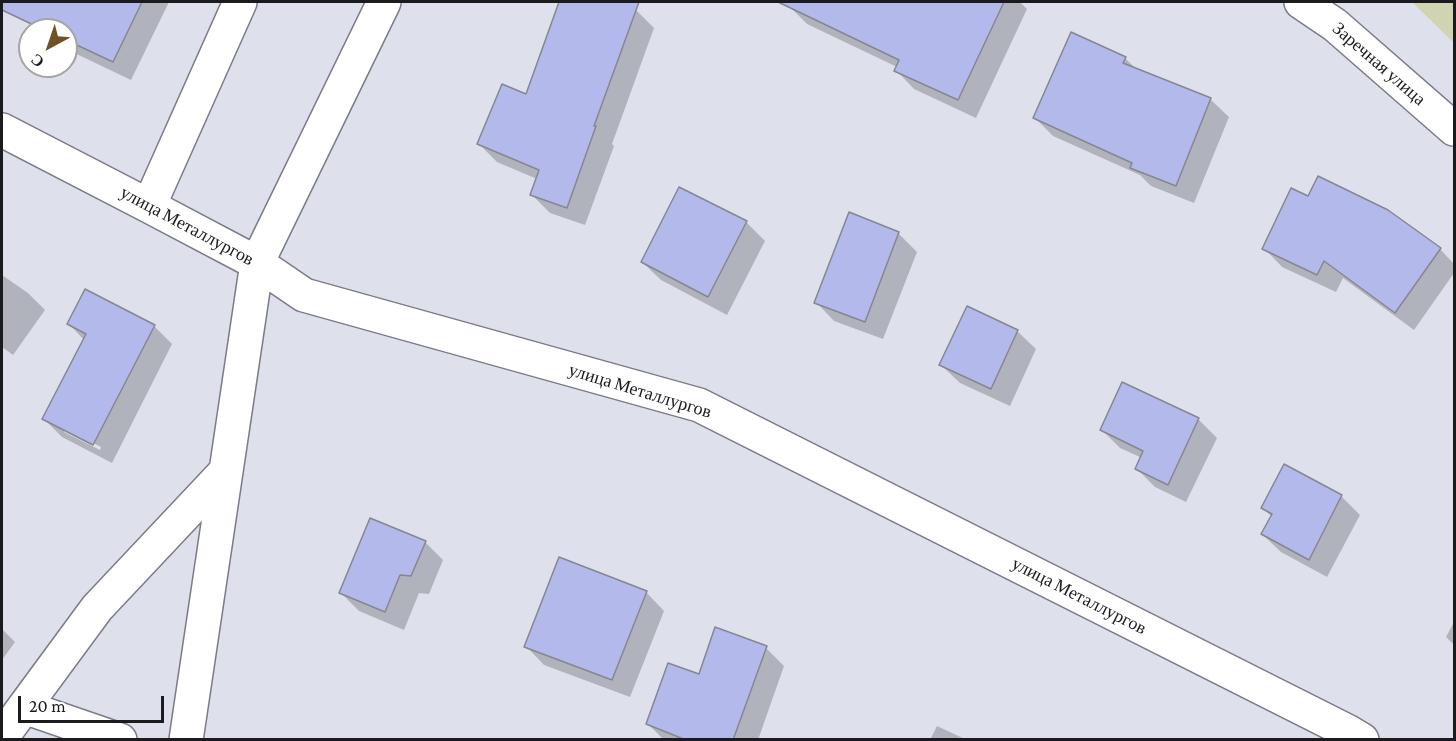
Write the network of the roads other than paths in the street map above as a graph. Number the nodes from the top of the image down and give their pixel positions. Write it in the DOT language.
graph roads {
  1 [pos="240,2"];
  2 [pos="384,2"];
  3 [pos="1301,2"];
  4 [pos="1455,129"];
  5 [pos="2,130"];
  6 [pos="149,206"];
  7 [pos="257,263"];
  8 [pos="226,471"];
  9 [pos="24,706"];
  10 [pos="2,737"];
  11 [pos="120,740"];
  12 [pos="186,740"];
  13 [pos="1362,740"];
  1 -- 6 [label="street"];
  2 -- 7 [label="street"];
  3 -- 4 [label="street, Заречная улица"];
  5 -- 6 [label="street, улица Металлургов"];
  6 -- 7 [label="street, улица Металлургов"];
  7 -- 8 [label="street"];
  7 -- 13 [label="street, улица Металлургов"];
  8 -- 9 [label="street"];
  8 -- 12 [label="street"];
  9 -- 10 [label="street"];
  9 -- 11 [label="street"];
}
